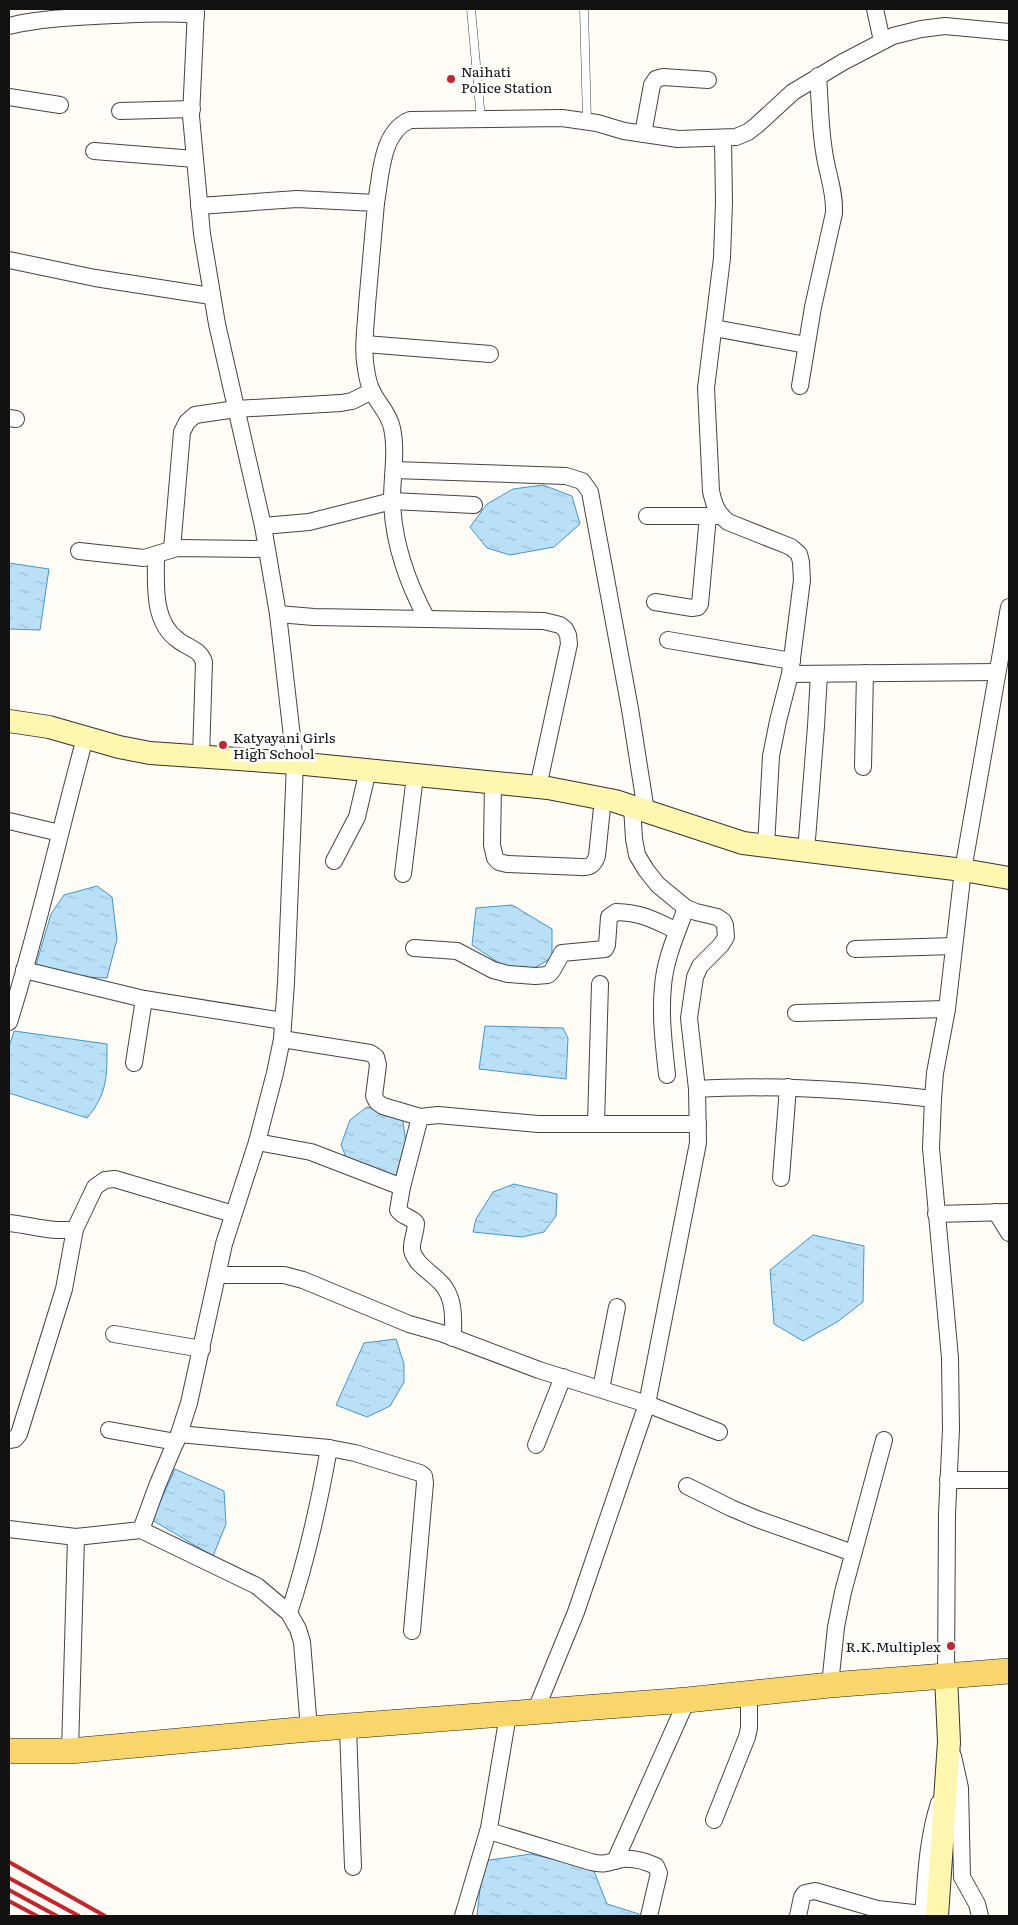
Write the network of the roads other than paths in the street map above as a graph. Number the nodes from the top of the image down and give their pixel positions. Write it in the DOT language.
graph roads {
  1 [pos="471,9"];
  2 [pos="584,9"];
  3 [pos="875,9"];
  4 [pos="196,12"];
  5 [pos="9,26"];
  6 [pos="1009,32"];
  7 [pos="882,41"];
  8 [pos="818,76"];
  9 [pos="708,80"];
  10 [pos="9,98"];
  11 [pos="60,105"];
  12 [pos="192,109"];
  13 [pos="120,111"];
  14 [pos="480,119"];
  15 [pos="587,121"];
  16 [pos="643,134"];
  17 [pos="723,138"];
  18 [pos="94,151"];
  19 [pos="195,159"];
  20 [pos="376,202"];
  21 [pos="199,206"];
  22 [pos="9,260"];
  23 [pos="211,296"];
  24 [pos="714,328"];
  25 [pos="364,344"];
  26 [pos="806,345"];
  27 [pos="490,354"];
  28 [pos="800,386"];
  29 [pos="372,391"];
  30 [pos="236,409"];
  31 [pos="394,470"];
  32 [pos="392,501"];
  33 [pos="474,505"];
  34 [pos="647,516"];
  35 [pos="714,516"];
  36 [pos="263,526"];
  37 [pos="172,549"];
  38 [pos="266,549"];
  39 [pos="79,551"];
  40 [pos="156,556"];
  41 [pos="656,602"];
  42 [pos="1009,607"];
  43 [pos="278,614"];
  44 [pos="426,619"];
  45 [pos="1007,630"];
  46 [pos="668,640"];
  47 [pos="791,668"];
  48 [pos="997,672"];
  49 [pos="819,674"];
  50 [pos="865,674"];
  51 [pos="9,721"];
  52 [pos="85,738"];
  53 [pos="201,757"];
  54 [pos="295,763"];
  55 [pos="863,767"];
  56 [pos="368,770"];
  57 [pos="415,776"];
  58 [pos="494,783"];
  59 [pos="538,787"];
  60 [pos="604,798"];
  61 [pos="639,809"];
  62 [pos="9,822"];
  63 [pos="60,833"];
  64 [pos="766,846"];
  65 [pos="806,852"];
  66 [pos="334,861"];
  67 [pos="963,870"];
  68 [pos="403,874"];
  69 [pos="1009,878"];
  70 [pos="686,908"];
  71 [pos="677,931"];
  72 [pos="954,946"];
  73 [pos="414,948"];
  74 [pos="855,949"];
  75 [pos="24,970"];
  76 [pos="600,984"];
  77 [pos="14,991"];
  78 [pos="144,999"];
  79 [pos="947,1009"];
  80 [pos="796,1012"];
  81 [pos="283,1021"];
  82 [pos="9,1022"];
  83 [pos="282,1039"];
  84 [pos="134,1063"];
  85 [pos="667,1075"];
  86 [pos="788,1087"];
  87 [pos="697,1089"];
  88 [pos="933,1099"];
  89 [pos="420,1117"];
  90 [pos="596,1123"];
  91 [pos="698,1124"];
  92 [pos="257,1142"];
  93 [pos="782,1178"];
  94 [pos="402,1187"];
  95 [pos="1003,1212"];
  96 [pos="233,1214"];
  97 [pos="936,1214"];
  98 [pos="9,1223"];
  99 [pos="75,1229"];
  100 [pos="1009,1233"];
  101 [pos="218,1275"];
  102 [pos="617,1308"];
  103 [pos="114,1334"];
  104 [pos="453,1338"];
  105 [pos="202,1349"];
  106 [pos="563,1377"];
  107 [pos="601,1389"];
  108 [pos="647,1404"];
  109 [pos="109,1430"];
  110 [pos="719,1432"];
  111 [pos="178,1438"];
  112 [pos="9,1440"];
  113 [pos="884,1440"];
  114 [pos="536,1445"];
  115 [pos="329,1448"];
  116 [pos="948,1480"];
  117 [pos="1009,1480"];
  118 [pos="687,1486"];
  119 [pos="9,1529"];
  120 [pos="142,1530"];
  121 [pos="76,1537"];
  122 [pos="853,1553"];
  123 [pos="289,1613"];
  124 [pos="412,1631"];
  125 [pos="1009,1671"];
  126 [pos="946,1676"];
  127 [pos="830,1685"];
  128 [pos="750,1693"];
  129 [pos="687,1700"];
  130 [pos="535,1712"];
  131 [pos="508,1715"];
  132 [pos="348,1727"];
  133 [pos="309,1729"];
  134 [pos="949,1737"];
  135 [pos="9,1751"];
  136 [pos="70,1751"];
  137 [pos="947,1775"];
  138 [pos="714,1820"];
  139 [pos="489,1831"];
  140 [pos="615,1861"];
  141 [pos="353,1867"];
  142 [pos="902,1914"];
  143 [pos="463,1916"];
  144 [pos="649,1916"];
  145 [pos="798,1916"];
  146 [pos="928,1916"];
  147 [pos="980,1916"];
  1 -- 14 [label="lane"];
  2 -- 15 [label="lane"];
  3 -- 7 [label="street"];
  4 -- 5 [label="street"];
  4 -- 12 [label="street"];
  6 -- 7 [label="street"];
  7 -- 8 [label="street"];
  8 -- 17 [label="street"];
  8 -- 26 [label="street"];
  9 -- 16 [label="street"];
  10 -- 11 [label="street"];
  12 -- 13 [label="street"];
  12 -- 19 [label="street"];
  14 -- 15 [label="street"];
  14 -- 20 [label="street"];
  15 -- 16 [label="street"];
  16 -- 17 [label="street"];
  17 -- 24 [label="street"];
  18 -- 19 [label="street"];
  19 -- 21 [label="street"];
  20 -- 21 [label="street"];
  20 -- 25 [label="street"];
  21 -- 23 [label="street"];
  22 -- 23 [label="street"];
  23 -- 30 [label="street"];
  24 -- 26 [label="street"];
  24 -- 35 [label="street"];
  25 -- 27 [label="street"];
  25 -- 29 [label="street"];
  26 -- 28 [label="street"];
  29 -- 30 [label="street"];
  29 -- 31 [label="street"];
  30 -- 36 [label="street"];
  30 -- 37 [label="street"];
  31 -- 32 [label="street"];
  31 -- 61 [label="street"];
  32 -- 33 [label="street"];
  32 -- 36 [label="street"];
  32 -- 44 [label="street"];
  34 -- 35 [label="street"];
  35 -- 41 [label="street"];
  35 -- 47 [label="street"];
  36 -- 38 [label="street"];
  37 -- 38 [label="street"];
  37 -- 40 [label="street"];
  38 -- 43 [label="street"];
  39 -- 40 [label="street"];
  40 -- 53 [label="street"];
  42 -- 45 [label="street"];
  43 -- 44 [label="street"];
  43 -- 54 [label="street"];
  44 -- 59 [label="street"];
  45 -- 48 [label="street"];
  46 -- 47 [label="street"];
  47 -- 49 [label="street"];
  47 -- 64 [label="street"];
  48 -- 50 [label="street"];
  48 -- 67 [label="street"];
  49 -- 50 [label="street"];
  49 -- 65 [label="street"];
  50 -- 55 [label="street"];
  51 -- 52 [label="street"];
  52 -- 53 [label="street"];
  52 -- 63 [label="street"];
  53 -- 54 [label="street"];
  54 -- 56 [label="street"];
  54 -- 81 [label="street"];
  56 -- 57 [label="street"];
  56 -- 66 [label="street"];
  57 -- 58 [label="street"];
  57 -- 68 [label="street"];
  58 -- 59 [label="street"];
  58 -- 60 [label="street"];
  59 -- 60 [label="street"];
  60 -- 61 [label="street"];
  61 -- 64 [label="street"];
  61 -- 70 [label="street"];
  62 -- 63 [label="street"];
  63 -- 75 [label="street"];
  64 -- 65 [label="street"];
  65 -- 67 [label="street"];
  67 -- 69 [label="street"];
  67 -- 72 [label="street"];
  70 -- 71 [label="street"];
  70 -- 87 [label="street"];
  71 -- 73 [label="street"];
  71 -- 85 [label="street"];
  72 -- 74 [label="street"];
  72 -- 79 [label="street"];
  75 -- 77 [label="street"];
  75 -- 78 [label="street"];
  76 -- 90 [label="street"];
  77 -- 82 [label="street"];
  78 -- 81 [label="street"];
  78 -- 84 [label="street"];
  79 -- 80 [label="street"];
  79 -- 88 [label="street"];
  81 -- 83 [label="street"];
  83 -- 89 [label="street"];
  83 -- 92 [label="street"];
  86 -- 87 [label="street"];
  86 -- 88 [label="street"];
  86 -- 93 [label="street"];
  87 -- 91 [label="street"];
  88 -- 97 [label="street"];
  89 -- 90 [label="street"];
  89 -- 94 [label="street"];
  90 -- 91 [label="street"];
  91 -- 108 [label="street"];
  92 -- 94 [label="street"];
  92 -- 96 [label="street"];
  94 -- 104 [label="street"];
  95 -- 97 [label="street"];
  95 -- 100 [label="street"];
  96 -- 99 [label="street"];
  96 -- 101 [label="street"];
  97 -- 116 [label="street"];
  98 -- 99 [label="street"];
  99 -- 112 [label="street"];
  101 -- 104 [label="street"];
  101 -- 105 [label="street"];
  102 -- 107 [label="street"];
  103 -- 105 [label="street"];
  104 -- 106 [label="street"];
  105 -- 111 [label="street"];
  106 -- 107 [label="street"];
  106 -- 114 [label="street"];
  107 -- 108 [label="street"];
  108 -- 110 [label="street"];
  108 -- 130 [label="street"];
  109 -- 111 [label="street"];
  111 -- 115 [label="street"];
  111 -- 120 [label="street"];
  113 -- 122 [label="street"];
  115 -- 123 [label="street"];
  115 -- 124 [label="street"];
  116 -- 117 [label="street"];
  116 -- 126 [label="street"];
  118 -- 122 [label="street"];
  119 -- 121 [label="street"];
  120 -- 121 [label="street"];
  120 -- 123 [label="street"];
  121 -- 136 [label="street"];
  122 -- 127 [label="street"];
  123 -- 133 [label="street"];
  125 -- 126 [label="main road"];
  126 -- 127 [label="main road"];
  126 -- 134 [label="street"];
  127 -- 128 [label="main road"];
  128 -- 129 [label="main road"];
  128 -- 138 [label="street"];
  129 -- 130 [label="main road"];
  129 -- 140 [label="street"];
  130 -- 131 [label="main road"];
  131 -- 132 [label="main road"];
  131 -- 139 [label="street"];
  132 -- 133 [label="main road"];
  132 -- 141 [label="street"];
  133 -- 136 [label="main road"];
  134 -- 137 [label="street"];
  134 -- 147 [label="street"];
  135 -- 136 [label="main road"];
  137 -- 146 [label="street"];
  137 -- 146 [label="street"];
  139 -- 140 [label="street"];
  139 -- 143 [label="street"];
  140 -- 144 [label="street"];
  142 -- 145 [label="street"];
  142 -- 146 [label="street"];
}
